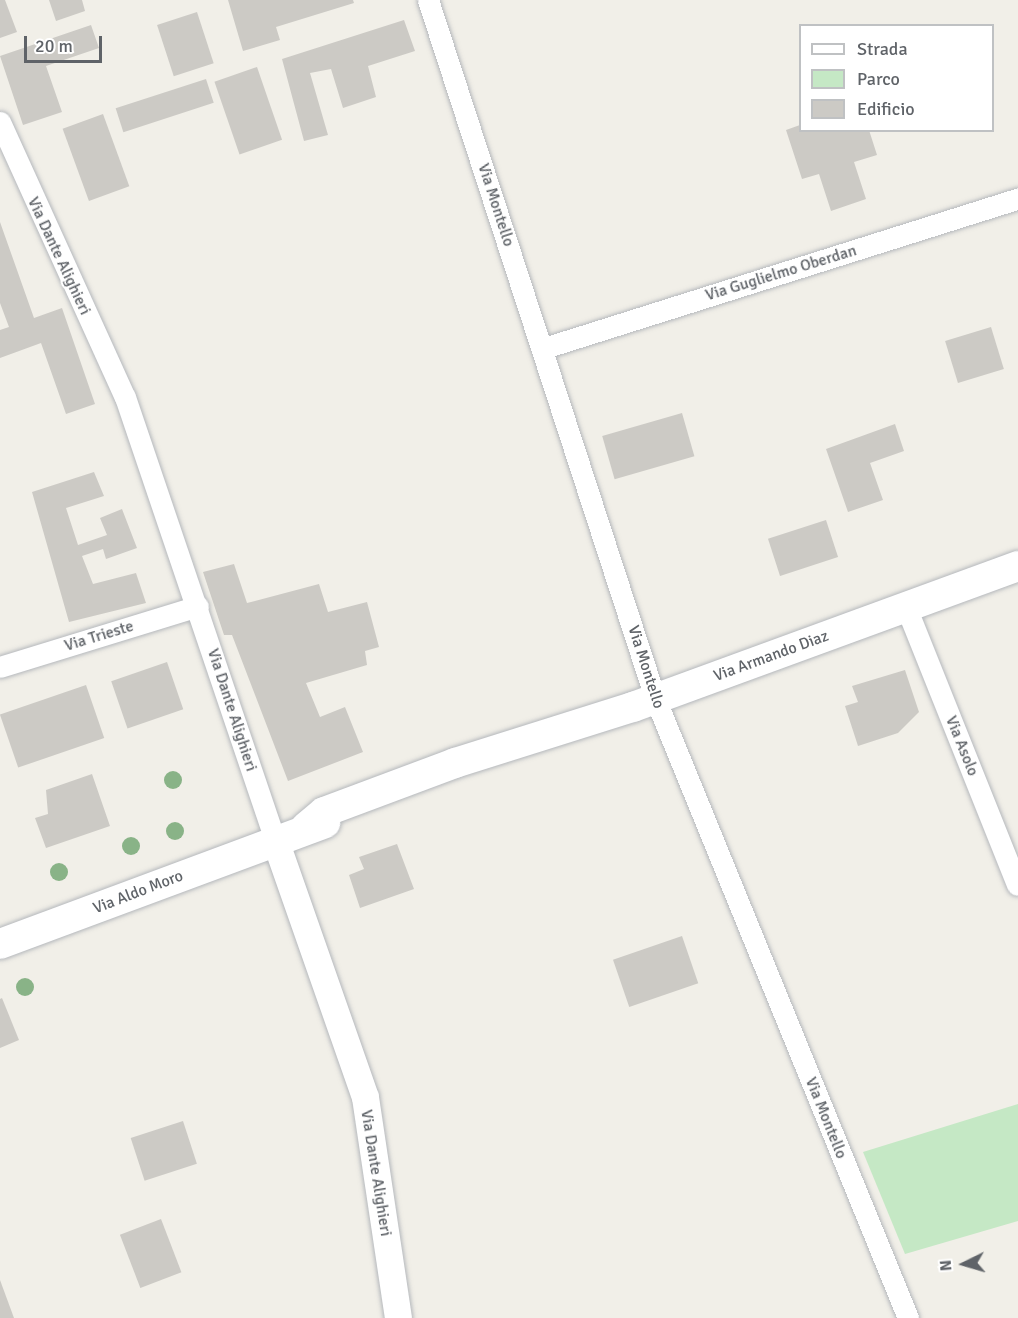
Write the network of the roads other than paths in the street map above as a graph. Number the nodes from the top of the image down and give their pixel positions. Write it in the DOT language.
graph roads {
  1 [pos="428,0"];
  2 [pos="0,122"];
  3 [pos="6,157"];
  4 [pos="1018,199"];
  5 [pos="544,348"];
  6 [pos="1018,566"];
  7 [pos="198,606"];
  8 [pos="906,607"];
  9 [pos="0,667"];
  10 [pos="656,698"];
  11 [pos="275,840"];
  12 [pos="1017,885"];
  13 [pos="0,944"];
  14 [pos="398,1318"];
  15 [pos="908,1318"];
  1 -- 5 [label="street, Via Montello"];
  2 -- 3 [label="street, Via Dante Alighieri"];
  3 -- 7 [label="street, Via Dante Alighieri"];
  4 -- 5 [label="street, Via Guglielmo Oberdan"];
  5 -- 10 [label="street, Via Montello"];
  6 -- 8 [label="main road, Via Armando Diaz"];
  7 -- 9 [label="street, Via Trieste"];
  7 -- 11 [label="street, Via Dante Alighieri"];
  8 -- 10 [label="main road, Via Armando Diaz"];
  8 -- 12 [label="street, Via Asolo"];
  10 -- 11 [label="main road, Via Armando Diaz"];
  10 -- 15 [label="street, Via Montello"];
  11 -- 13 [label="main road, Via Aldo Moro"];
  11 -- 14 [label="street, Via Dante Alighieri"];
}
